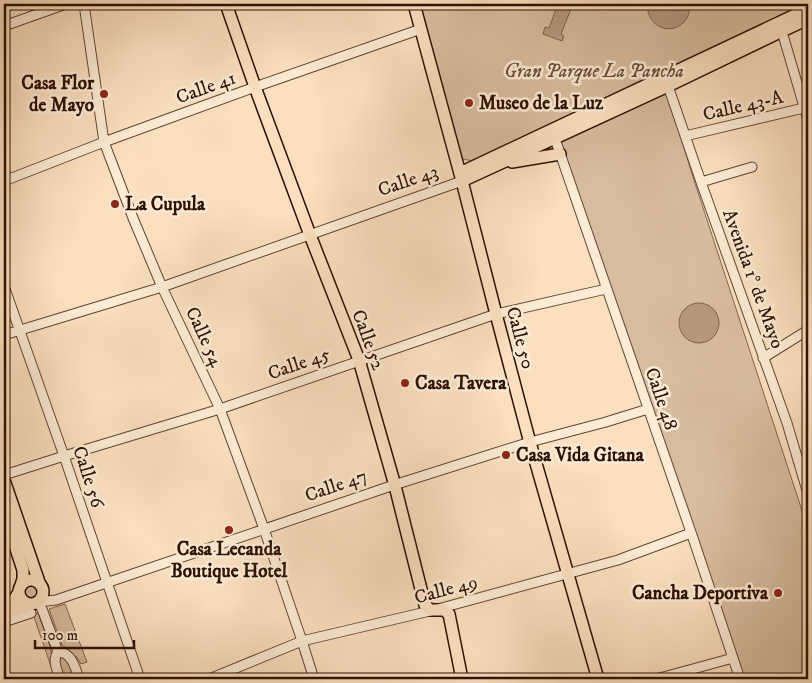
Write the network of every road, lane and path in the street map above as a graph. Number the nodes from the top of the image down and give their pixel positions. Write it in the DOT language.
graph roads {
  1 [pos="66,4"];
  2 [pos="84,4"];
  3 [pos="226,4"];
  4 [pos="414,4"];
  5 [pos="808,9"];
  6 [pos="808,20"];
  7 [pos="4,26"];
  8 [pos="781,26"];
  9 [pos="421,29"];
  10 [pos="667,81"];
  11 [pos="255,87"];
  12 [pos="806,108"];
  13 [pos="808,120"];
  14 [pos="553,134"];
  15 [pos="685,136"];
  16 [pos="104,142"];
  17 [pos="560,154"];
  18 [pos="497,165"];
  19 [pos="752,167"];
  20 [pos="461,177"];
  21 [pos="4,181"];
  22 [pos="701,182"];
  23 [pos="310,235"];
  24 [pos="4,286"];
  25 [pos="162,287"];
  26 [pos="606,289"];
  27 [pos="496,314"];
  28 [pos="18,330"];
  29 [pos="808,330"];
  30 [pos="4,335"];
  31 [pos="763,358"];
  32 [pos="359,360"];
  33 [pos="220,409"];
  34 [pos="642,410"];
  35 [pos="531,442"];
  36 [pos="64,456"];
  37 [pos="4,475"];
  38 [pos="4,480"];
  39 [pos="395,486"];
  40 [pos="808,493"];
  41 [pos="4,512"];
  42 [pos="265,530"];
  43 [pos="691,533"];
  44 [pos="568,574"];
  45 [pos="39,582"];
  46 [pos="112,582"];
  47 [pos="20,588"];
  48 [pos="4,606"];
  49 [pos="34,606"];
  50 [pos="434,610"];
  51 [pos="4,615"];
  52 [pos="4,622"];
  53 [pos="302,641"];
  54 [pos="58,652"];
  55 [pos="733,658"];
  56 [pos="60,679"];
  57 [pos="79,679"];
  58 [pos="140,679"];
  59 [pos="209,679"];
  60 [pos="314,679"];
  61 [pos="462,679"];
  62 [pos="598,679"];
  63 [pos="656,679"];
  64 [pos="740,679"];
  1 -- 7 [label="street"];
  2 -- 16 [label="street, Calle 54"];
  3 -- 11 [label="main road, Calle 52"];
  4 -- 9 [label="main road, Calle 50"];
  5 -- 8 [label="main road, Calle 43"];
  6 -- 8 [label="main road, Calle 43"];
  8 -- 10 [label="main road, Calle 43"];
  8 -- 12 [label="street"];
  9 -- 11 [label="street, Calle 41"];
  9 -- 20 [label="main road, Calle 50"];
  10 -- 14 [label="main road, Calle 43"];
  10 -- 15 [label="street, Avenida 1° de Mayo"];
  11 -- 16 [label="street, Calle 41"];
  11 -- 23 [label="main road, Calle 52"];
  12 -- 13 [label="street"];
  12 -- 15 [label="street, Calle 43-A"];
  14 -- 17 [label="street, Calle 48"];
  14 -- 18 [label="main road, Calle 43"];
  14 -- 20 [label="main road, Calle 43"];
  15 -- 22 [label="street, Avenida 1° de Mayo"];
  16 -- 21 [label="street, Calle 41"];
  16 -- 25 [label="street, Calle 54"];
  17 -- 18 [label="main road"];
  17 -- 26 [label="street, Calle 48"];
  18 -- 20 [label="main road, Calle 43"];
  19 -- 22 [label="street"];
  20 -- 23 [label="street, Calle 43"];
  20 -- 27 [label="main road, Calle 50"];
  22 -- 31 [label="street, Avenida 1° de Mayo"];
  23 -- 25 [label="street, Calle 43"];
  23 -- 32 [label="main road, Calle 52"];
  24 -- 28 [label="street, Calle 56"];
  25 -- 28 [label="street, Calle 43"];
  25 -- 33 [label="street, Calle 54"];
  26 -- 27 [label="street, Calle 45"];
  26 -- 34 [label="street, Calle 48"];
  27 -- 32 [label="street, Calle 45"];
  27 -- 35 [label="main road, Calle 50"];
  28 -- 30 [label="street, Calle 43"];
  28 -- 36 [label="street, Calle 56"];
  29 -- 31 [label="street"];
  31 -- 40 [label="street, Avenida 1° de Mayo"];
  32 -- 33 [label="street, Calle 45"];
  32 -- 39 [label="main road, Calle 52"];
  33 -- 36 [label="street, Calle 45"];
  33 -- 42 [label="street, Calle 54"];
  34 -- 35 [label="street, Calle 47"];
  34 -- 43 [label="street, Calle 48"];
  35 -- 39 [label="street, Calle 47"];
  35 -- 44 [label="main road, Calle 50"];
  36 -- 37 [label="street, Calle 45"];
  36 -- 46 [label="street, Calle 56"];
  38 -- 45 [label="main road"];
  39 -- 42 [label="street, Calle 47"];
  39 -- 50 [label="main road, Calle 52"];
  41 -- 47 [label="main road"];
  42 -- 46 [label="street, Calle 47"];
  42 -- 53 [label="street, Calle 54"];
  43 -- 44 [label="street, Calle 49"];
  43 -- 55 [label="street, Calle 48"];
  44 -- 50 [label="street, Calle 49"];
  44 -- 62 [label="main road, Calle 50"];
  45 -- 47 [label="main road"];
  45 -- 49 [label="main road"];
  46 -- 49 [label="street, Calle 47"];
  46 -- 58 [label="street, Calle 56"];
  47 -- 48 [label="main road"];
  47 -- 49 [label="main road"];
  49 -- 51 [label="main road, Calle 47"];
  49 -- 52 [label="street"];
  49 -- 54 [label="street"];
  50 -- 53 [label="street, Calle 49"];
  50 -- 61 [label="main road, Calle 52"];
  53 -- 59 [label="street, Calle 49"];
  53 -- 60 [label="street, Calle 54"];
  54 -- 56 [label="street"];
  54 -- 57 [label="street"];
  55 -- 63 [label="street"];
  55 -- 64 [label="street, Calle 48"];
}
